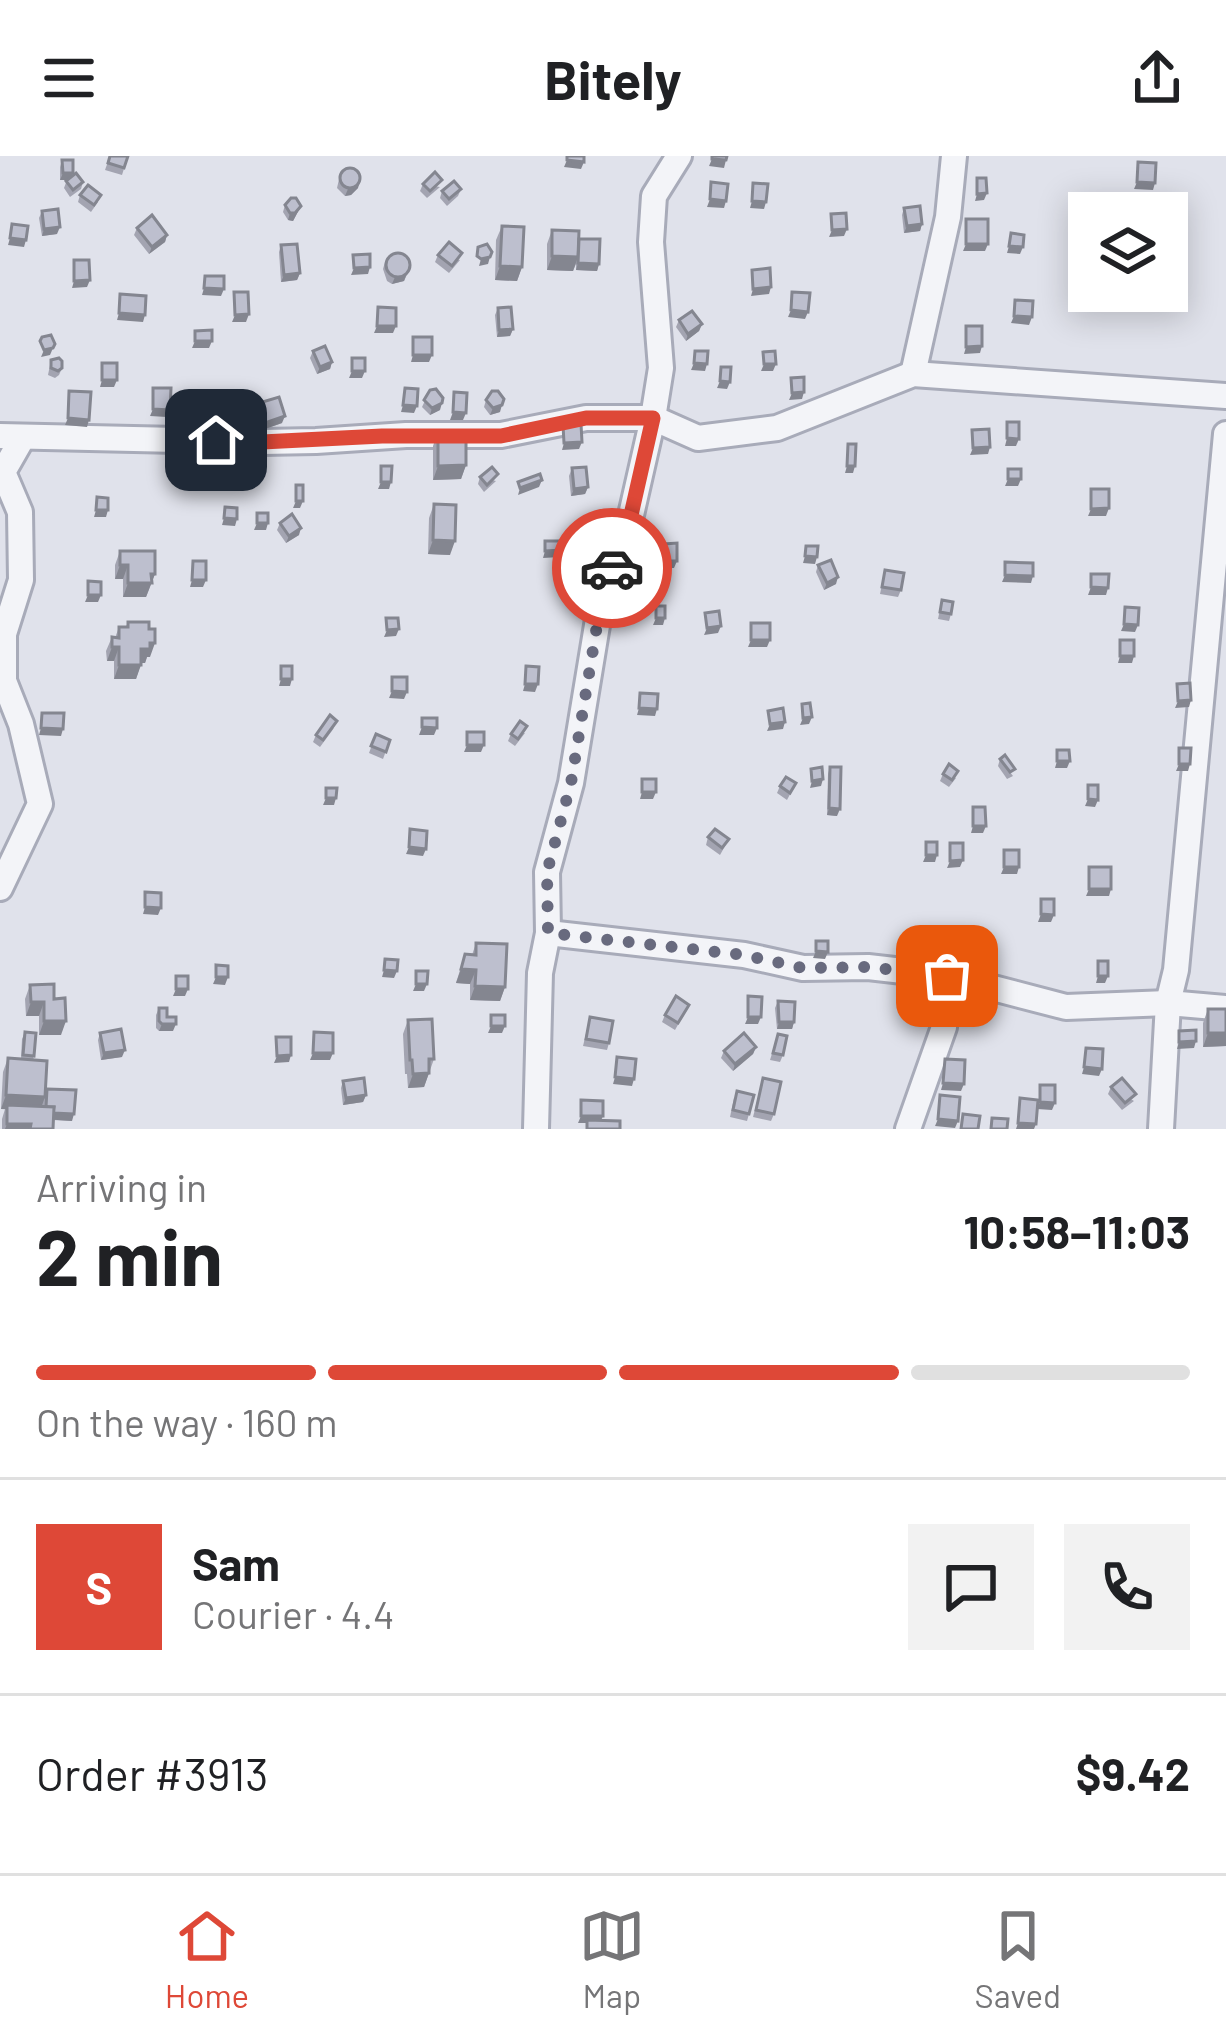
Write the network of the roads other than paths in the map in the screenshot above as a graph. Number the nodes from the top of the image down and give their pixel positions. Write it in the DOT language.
graph roads {
  1 [pos="679,156"];
  2 [pos="954,156"];
  3 [pos="913,374"];
  4 [pos="1226,396"];
  5 [pos="653,418"];
  6 [pos="1226,434"];
  7 [pos="12,437"];
  8 [pos="1197,724"];
  9 [pos="1226,724"];
  10 [pos="0,888"];
  11 [pos="548,933"];
  12 [pos="947,976"];
  13 [pos="1168,1003"];
  14 [pos="1226,1008"];
  15 [pos="536,1129"];
  16 [pos="908,1129"];
  17 [pos="1161,1129"];
  1 -- 5 [label="street"];
  2 -- 3 [label="street"];
  3 -- 4 [label="street"];
  3 -- 5 [label="street"];
  5 -- 7 [label="street"];
  5 -- 11 [label="street"];
  6 -- 8 [label="street"];
  7 -- 10 [label="street"];
  8 -- 9 [label="street"];
  8 -- 13 [label="street"];
  11 -- 12 [label="street"];
  11 -- 15 [label="street"];
  12 -- 13 [label="street"];
  12 -- 16 [label="street"];
  13 -- 14 [label="street"];
  13 -- 17 [label="street"];
}
